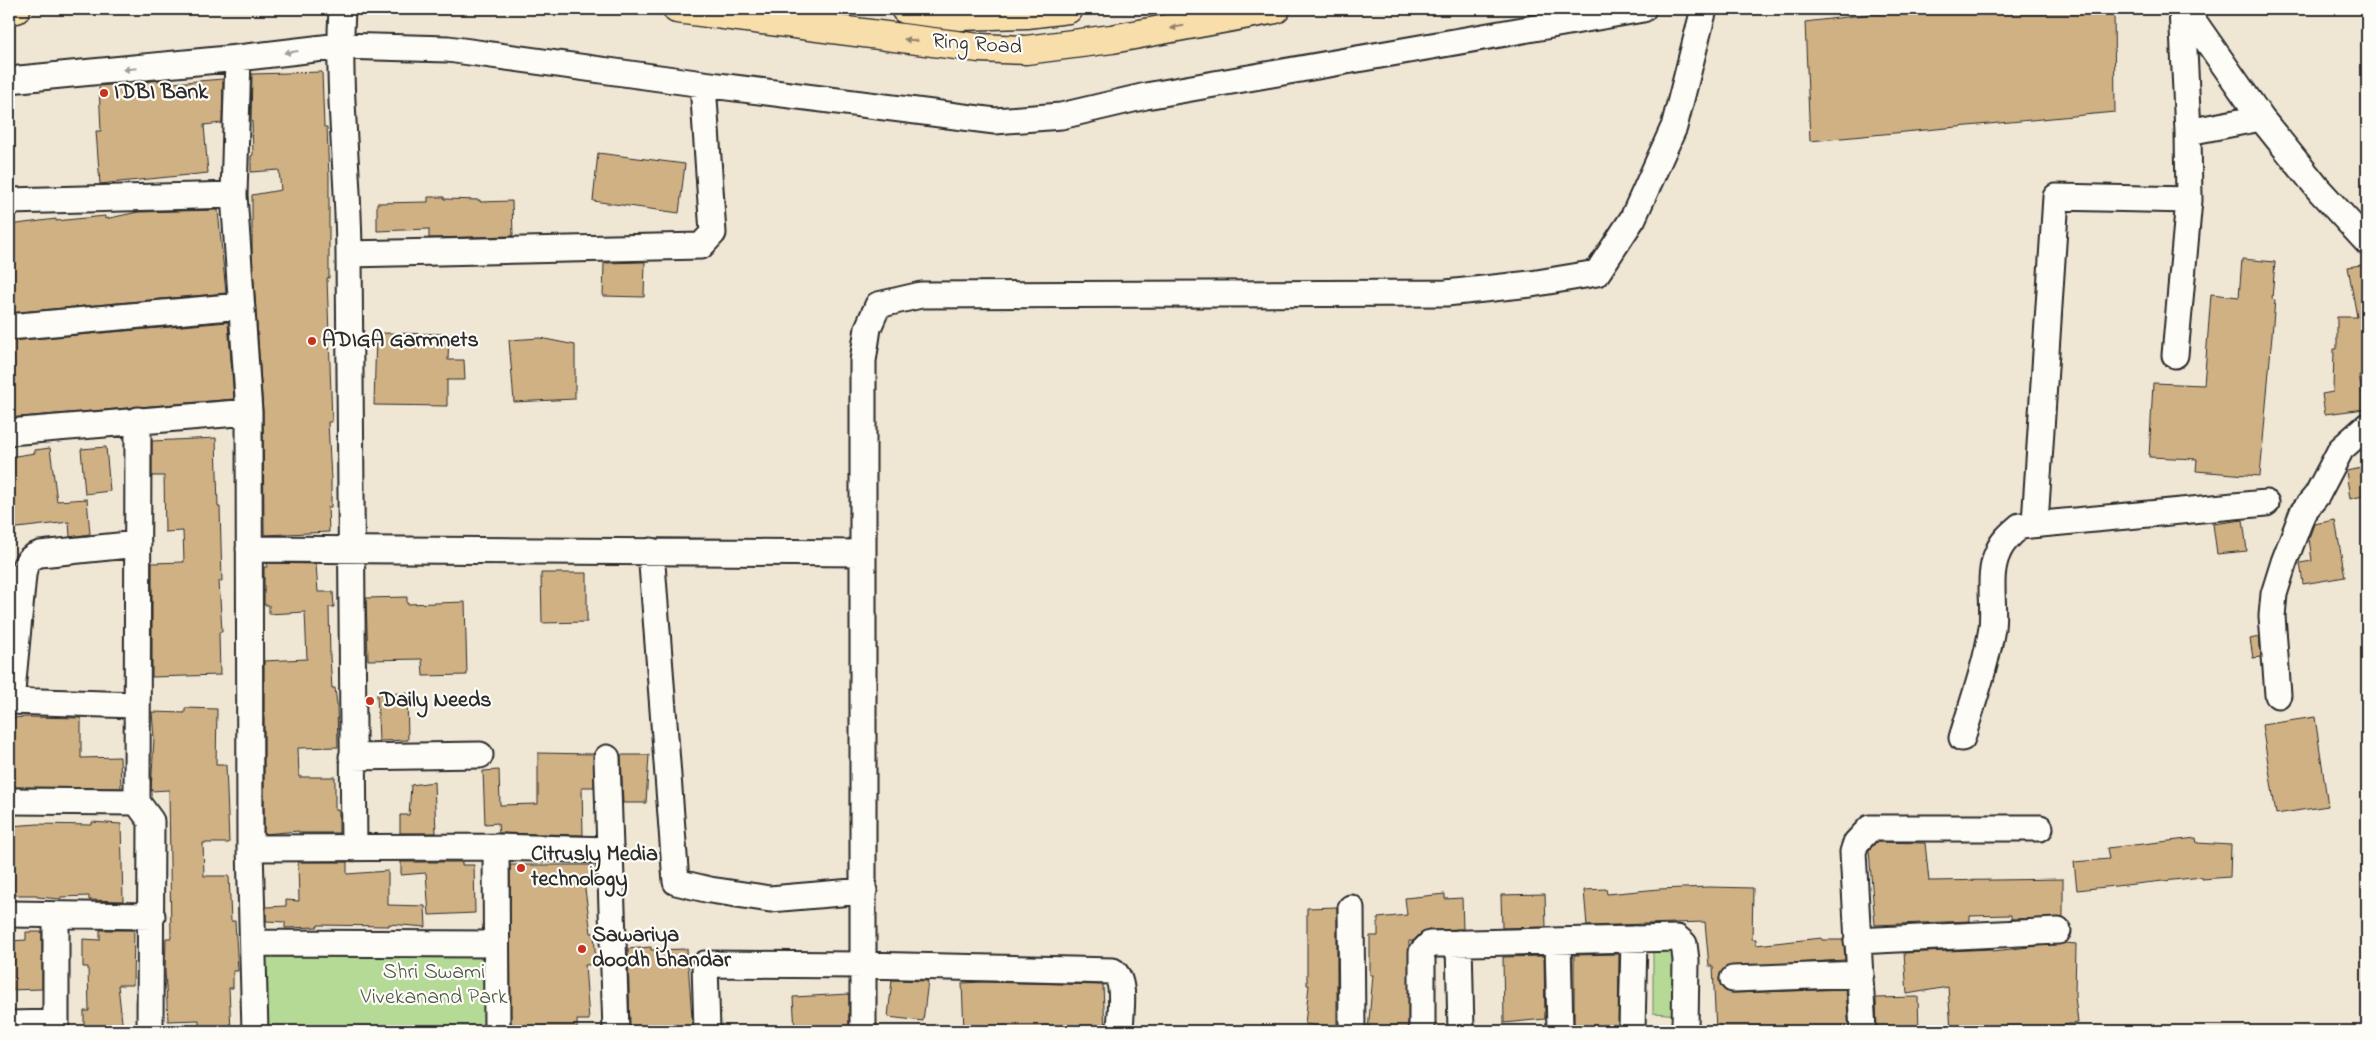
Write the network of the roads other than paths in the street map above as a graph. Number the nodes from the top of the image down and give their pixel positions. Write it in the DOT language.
graph roads {
  1 [pos="9,9"];
  2 [pos="16,9"];
  3 [pos="342,9"];
  4 [pos="677,9"];
  5 [pos="906,9"];
  6 [pos="1068,9"];
  7 [pos="1276,9"];
  8 [pos="1643,9"];
  9 [pos="1704,9"];
  10 [pos="2184,9"];
  11 [pos="340,46"];
  12 [pos="238,58"];
  13 [pos="9,80"];
  14 [pos="703,84"];
  15 [pos="2261,118"];
  16 [pos="2188,132"];
  17 [pos="234,195"];
  18 [pos="2189,200"];
  19 [pos="9,202"];
  20 [pos="2367,242"];
  21 [pos="349,254"];
  22 [pos="240,306"];
  23 [pos="9,327"];
  24 [pos="2176,355"];
  25 [pos="249,412"];
  26 [pos="138,420"];
  27 [pos="2367,426"];
  28 [pos="9,432"];
  29 [pos="2266,503"];
  30 [pos="2035,523"];
  31 [pos="138,544"];
  32 [pos="349,548"];
  33 [pos="249,549"];
  34 [pos="651,551"];
  35 [pos="863,553"];
  36 [pos="2278,695"];
  37 [pos="10,701"];
  38 [pos="136,705"];
  39 [pos="1962,738"];
  40 [pos="480,755"];
  41 [pos="352,757"];
  42 [pos="608,758"];
  43 [pos="9,801"];
  44 [pos="136,802"];
  45 [pos="2040,828"];
  46 [pos="496,847"];
  47 [pos="250,848"];
  48 [pos="354,848"];
  49 [pos="612,850"];
  50 [pos="864,891"];
  51 [pos="1352,908"];
  52 [pos="9,914"];
  53 [pos="56,916"];
  54 [pos="152,916"];
  55 [pos="2058,931"];
  56 [pos="1634,939"];
  57 [pos="1558,942"];
  58 [pos="1857,942"];
  59 [pos="252,943"];
  60 [pos="1459,943"];
  61 [pos="496,944"];
  62 [pos="864,965"];
  63 [pos="1861,974"];
  64 [pos="1733,979"];
  65 [pos="9,1024"];
  66 [pos="56,1027"];
  67 [pos="150,1031"];
  68 [pos="255,1031"];
  69 [pos="497,1031"];
  70 [pos="616,1031"];
  71 [pos="707,1031"];
  72 [pos="863,1031"];
  73 [pos="1120,1031"];
  74 [pos="1352,1031"];
  75 [pos="1422,1031"];
  76 [pos="1461,1031"];
  77 [pos="1560,1031"];
  78 [pos="1632,1031"];
  79 [pos="1685,1031"];
  80 [pos="1863,1031"];
  1 -- 2 [label="main road"];
  3 -- 11 [label="street"];
  7 -- 4 [label="main road, Ring Road, one-way"];
  5 -- 6 [label="main road, Ring Road"];
  8 -- 14 [label="street"];
  9 -- 35 [label="street"];
  10 -- 15 [label="street"];
  10 -- 16 [label="street"];
  11 -- 12 [label="street, one-way"];
  11 -- 14 [label="street"];
  11 -- 21 [label="street"];
  12 -- 13 [label="street, one-way"];
  12 -- 17 [label="street"];
  14 -- 21 [label="street"];
  15 -- 16 [label="street"];
  15 -- 20 [label="street"];
  16 -- 18 [label="street"];
  17 -- 19 [label="street"];
  17 -- 22 [label="street"];
  18 -- 24 [label="street"];
  18 -- 30 [label="street"];
  21 -- 32 [label="street"];
  22 -- 23 [label="street"];
  22 -- 25 [label="street"];
  25 -- 26 [label="street"];
  25 -- 33 [label="street"];
  26 -- 28 [label="street"];
  26 -- 31 [label="street"];
  27 -- 36 [label="street"];
  29 -- 30 [label="street"];
  30 -- 39 [label="street"];
  31 -- 37 [label="street"];
  31 -- 38 [label="street"];
  32 -- 33 [label="street"];
  32 -- 34 [label="street"];
  32 -- 41 [label="street"];
  33 -- 47 [label="street"];
  34 -- 35 [label="street"];
  34 -- 50 [label="street"];
  35 -- 50 [label="street"];
  37 -- 38 [label="street"];
  38 -- 44 [label="street"];
  40 -- 41 [label="street"];
  41 -- 48 [label="street"];
  42 -- 49 [label="street"];
  43 -- 44 [label="street"];
  44 -- 54 [label="street"];
  45 -- 58 [label="street"];
  46 -- 48 [label="street"];
  46 -- 49 [label="street"];
  46 -- 61 [label="street"];
  47 -- 48 [label="street"];
  47 -- 59 [label="street"];
  49 -- 70 [label="street"];
  50 -- 62 [label="street"];
  51 -- 74 [label="street"];
  52 -- 53 [label="street"];
  53 -- 54 [label="street"];
  53 -- 66 [label="street"];
  54 -- 67 [label="street"];
  55 -- 58 [label="street"];
  56 -- 57 [label="street"];
  56 -- 78 [label="street"];
  56 -- 79 [label="street"];
  57 -- 60 [label="street"];
  57 -- 77 [label="street"];
  58 -- 63 [label="street"];
  59 -- 61 [label="street"];
  59 -- 68 [label="street"];
  60 -- 75 [label="street"];
  60 -- 76 [label="street"];
  61 -- 69 [label="street"];
  62 -- 71 [label="street"];
  62 -- 72 [label="street"];
  62 -- 73 [label="street"];
  63 -- 64 [label="street"];
  63 -- 80 [label="street"];
  65 -- 66 [label="street"];
}
